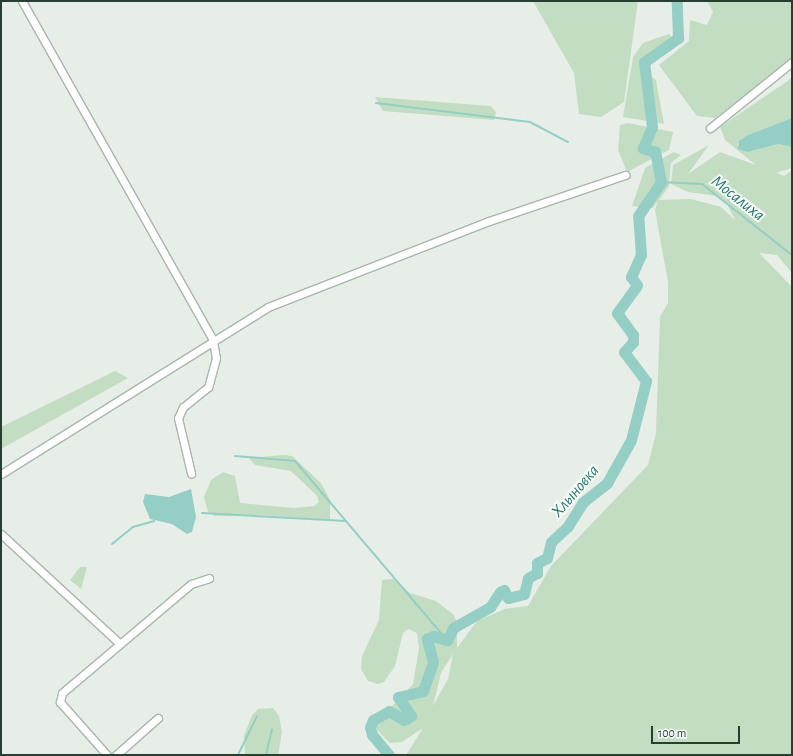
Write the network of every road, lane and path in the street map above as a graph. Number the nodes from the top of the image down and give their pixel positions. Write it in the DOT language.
graph roads {
  1 [pos="22,1"];
  2 [pos="792,62"];
  3 [pos="710,128"];
  4 [pos="625,175"];
  5 [pos="213,340"];
  6 [pos="191,473"];
  7 [pos="1,474"];
  8 [pos="1,534"];
  9 [pos="209,578"];
  10 [pos="119,643"];
  11 [pos="158,718"];
  12 [pos="107,755"];
  13 [pos="116,755"];
  1 -- 5 [label="street"];
  2 -- 3 [label="street"];
  4 -- 5 [label="street"];
  5 -- 6 [label="street"];
  5 -- 7 [label="street"];
  8 -- 10 [label="street"];
  9 -- 10 [label="street"];
  10 -- 12 [label="street"];
  11 -- 13 [label="street"];
}
